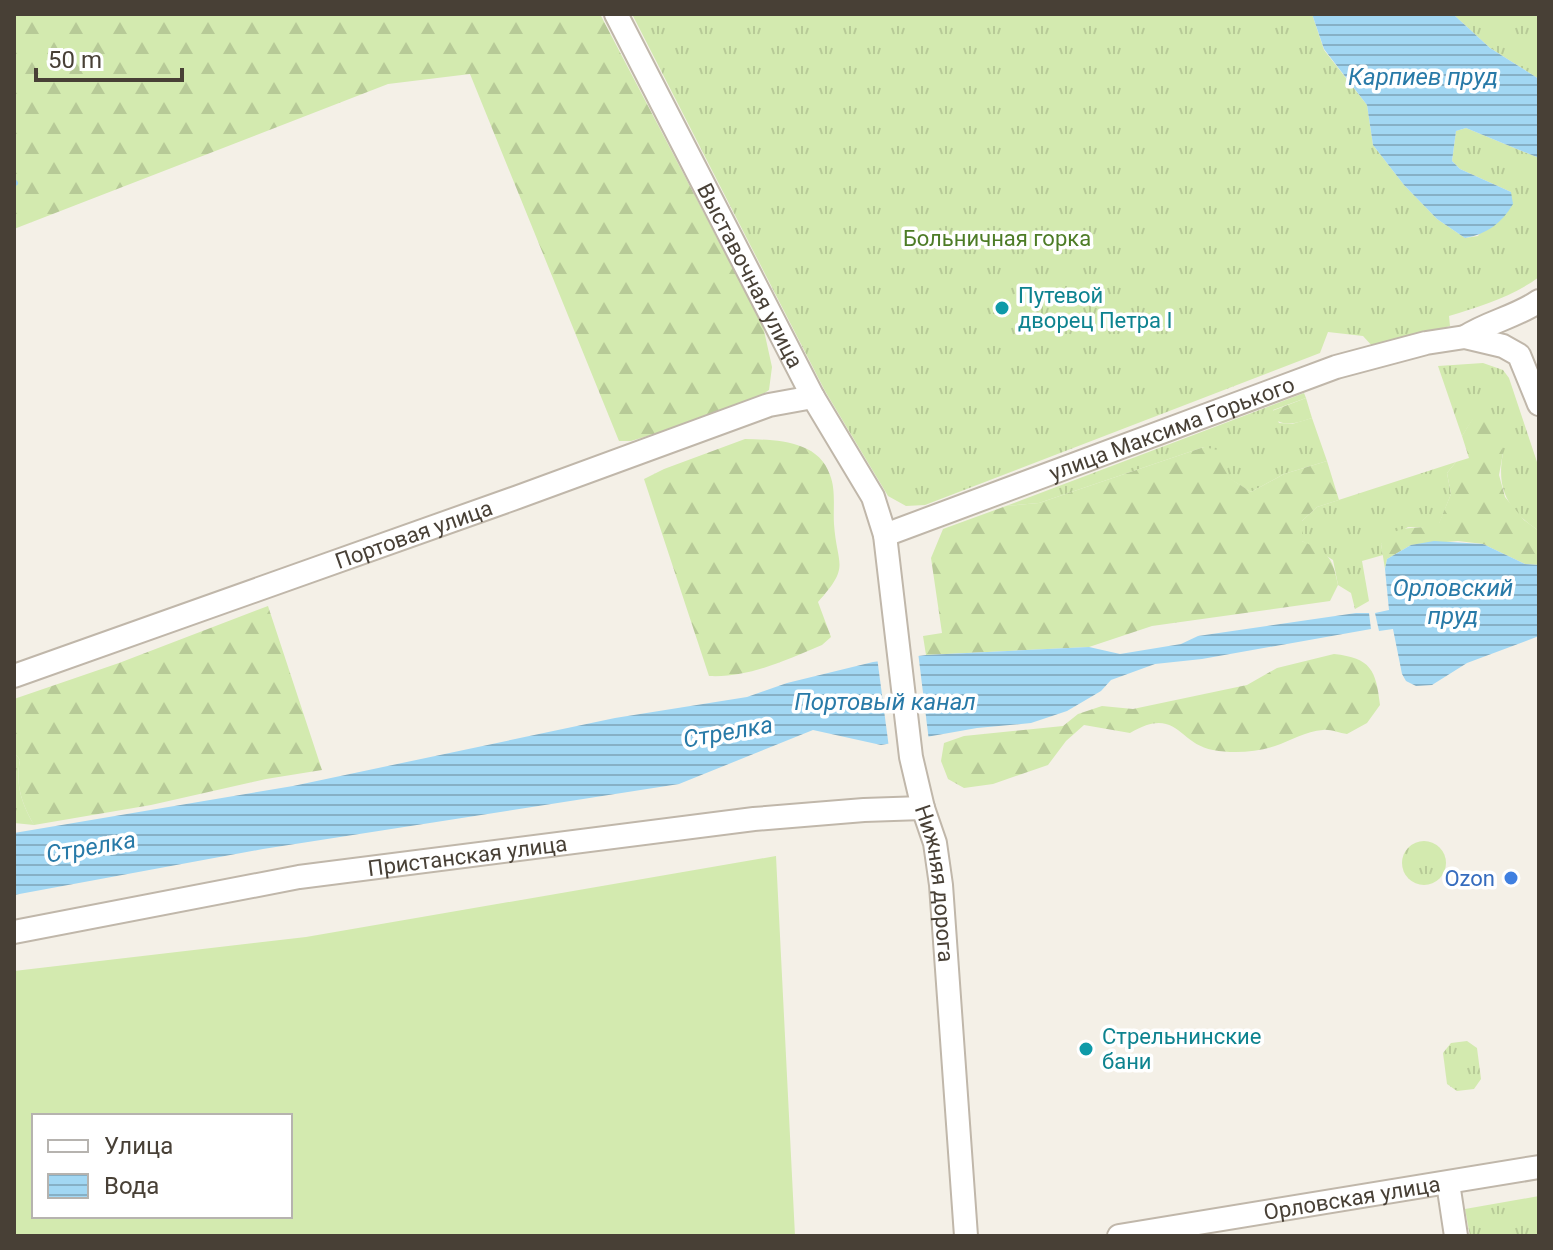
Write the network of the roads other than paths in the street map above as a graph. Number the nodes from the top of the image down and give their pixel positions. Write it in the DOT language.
graph roads {
  1 [pos="616,14"];
  2 [pos="1539,301"];
  3 [pos="1465,337"];
  4 [pos="813,397"];
  5 [pos="1539,404"];
  6 [pos="885,535"];
  7 [pos="14,676"];
  8 [pos="923,808"];
  9 [pos="14,932"];
  10 [pos="1539,1167"];
  11 [pos="1448,1183"];
  12 [pos="966,1236"];
  13 [pos="1119,1236"];
  14 [pos="1456,1236"];
  1 -- 4 [label="street, Выставочная улица"];
  2 -- 3 [label="street"];
  3 -- 5 [label="street"];
  3 -- 6 [label="street, улица Максима Горького"];
  4 -- 6 [label="street, Выставочная улица"];
  4 -- 7 [label="street, Портовая улица"];
  6 -- 8 [label="street, Нижняя дорога"];
  8 -- 9 [label="street, Пристанская улица"];
  8 -- 12 [label="street, Нижняя дорога"];
  10 -- 11 [label="street, Орловская улица"];
  11 -- 13 [label="street, Орловская улица"];
  11 -- 14 [label="street"];
}
